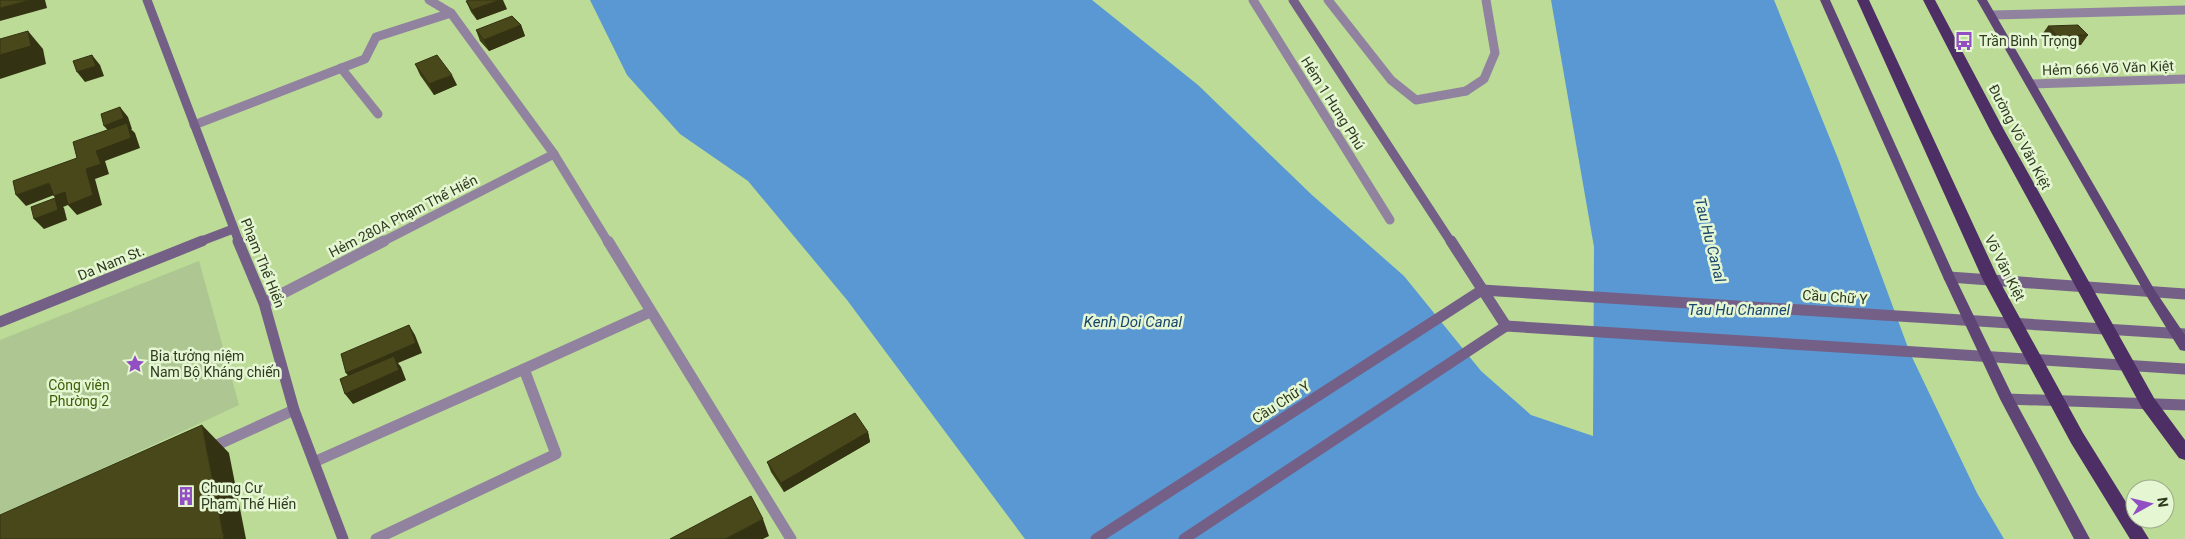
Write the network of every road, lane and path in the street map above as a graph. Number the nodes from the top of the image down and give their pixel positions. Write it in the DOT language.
graph roads {
  1 [pos="147,0"];
  2 [pos="429,0"];
  3 [pos="1253,0"];
  4 [pos="1294,0"];
  5 [pos="1328,0"];
  6 [pos="1486,0"];
  7 [pos="1825,0"];
  8 [pos="1862,0"];
  9 [pos="1929,0"];
  10 [pos="1982,0"];
  11 [pos="2185,10"];
  12 [pos="451,13"];
  13 [pos="1992,15"];
  14 [pos="341,68"];
  15 [pos="2185,79"];
  16 [pos="2031,84"];
  17 [pos="378,114"];
  18 [pos="194,125"];
  19 [pos="554,154"];
  20 [pos="1390,220"];
  21 [pos="233,229"];
  22 [pos="1949,277"];
  23 [pos="1991,280"];
  24 [pos="2084,287"];
  25 [pos="1482,290"];
  26 [pos="2150,292"];
  27 [pos="2185,294"];
  28 [pos="264,303"];
  29 [pos="650,312"];
  30 [pos="0,322"];
  31 [pos="1506,326"];
  32 [pos="2185,334"];
  33 [pos="2185,346"];
  34 [pos="524,369"];
  35 [pos="2185,369"];
  36 [pos="2007,399"];
  37 [pos="2056,400"];
  38 [pos="2148,403"];
  39 [pos="2185,405"];
  40 [pos="294,410"];
  41 [pos="2185,453"];
  42 [pos="197,454"];
  43 [pos="314,462"];
  44 [pos="343,539"];
  45 [pos="376,539"];
  46 [pos="791,539"];
  47 [pos="1096,539"];
  48 [pos="1184,539"];
  49 [pos="2082,539"];
  50 [pos="2140,539"];
  1 -- 18 [label="main road, Phạm Thế Hiển"];
  2 -- 12 [label="street"];
  3 -- 20 [label="street, Hẻm 1 Hưng Phú"];
  4 -- 25 [label="main road"];
  5 -- 6 [label="street"];
  7 -- 22 [label="main road"];
  8 -- 23 [label="highway, Võ Văn Kiệt"];
  9 -- 24 [label="highway, Đường Võ Văn Kiệt"];
  10 -- 13 [label="main road"];
  11 -- 13 [label="street"];
  12 -- 14 [label="street"];
  12 -- 19 [label="street"];
  13 -- 16 [label="main road"];
  14 -- 17 [label="street"];
  14 -- 18 [label="street"];
  15 -- 16 [label="street, Hẻm 666 Võ Văn Kiệt"];
  16 -- 26 [label="main road"];
  18 -- 21 [label="main road, Phạm Thế Hiển"];
  19 -- 28 [label="street, Hẻm 280A Phạm Thế Hiển"];
  19 -- 29 [label="street"];
  21 -- 28 [label="main road, Phạm Thế Hiển"];
  21 -- 30 [label="main road, Da Nam St."];
  22 -- 23 [label="main road"];
  22 -- 36 [label="main road"];
  23 -- 24 [label="main road"];
  23 -- 37 [label="highway, Võ Văn Kiệt"];
  24 -- 26 [label="main road"];
  24 -- 38 [label="highway"];
  25 -- 31 [label="main road"];
  25 -- 32 [label="main road, Cầu Chữ Y"];
  25 -- 47 [label="main road, Cầu Chữ Y"];
  26 -- 27 [label="main road"];
  26 -- 33 [label="main road"];
  28 -- 40 [label="main road, Phạm Thế Hiển"];
  29 -- 34 [label="street"];
  29 -- 46 [label="street"];
  31 -- 35 [label="main road"];
  31 -- 48 [label="main road"];
  34 -- 43 [label="street"];
  34 -- 45 [label="street"];
  36 -- 37 [label="main road"];
  36 -- 49 [label="main road"];
  37 -- 38 [label="main road"];
  37 -- 50 [label="highway, Võ Văn Kiệt"];
  38 -- 39 [label="main road"];
  38 -- 41 [label="highway"];
  40 -- 42 [label="street"];
  40 -- 43 [label="main road, Phạm Thế Hiển"];
  43 -- 44 [label="main road, Phạm Thế Hiển"];
}
